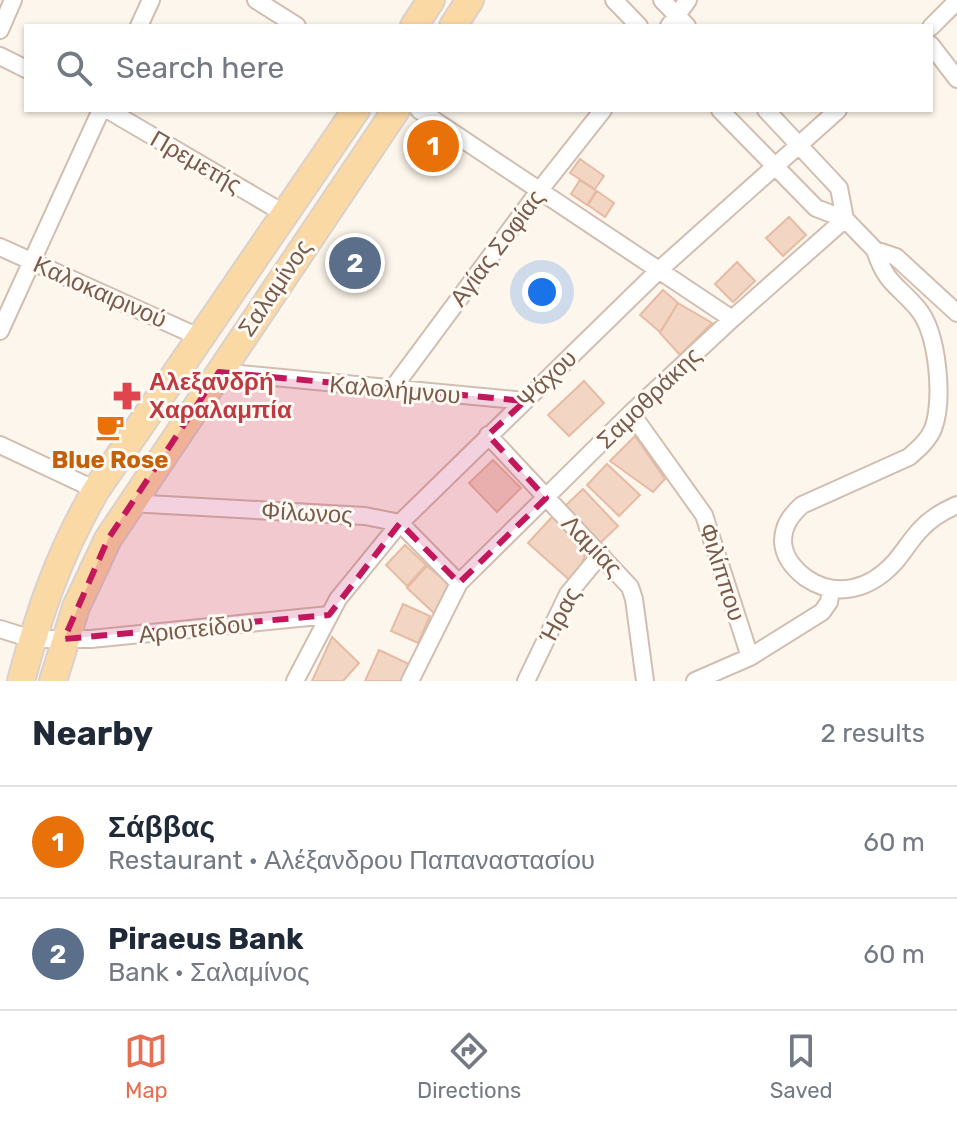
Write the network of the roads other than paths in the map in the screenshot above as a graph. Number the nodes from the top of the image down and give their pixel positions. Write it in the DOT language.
graph roads {
  1 [pos="13,0"];
  2 [pos="151,0"];
  3 [pos="256,0"];
  4 [pos="431,0"];
  5 [pos="470,0"];
  6 [pos="614,0"];
  7 [pos="662,0"];
  8 [pos="688,0"];
  9 [pos="957,1"];
  10 [pos="281,7"];
  11 [pos="678,23"];
  12 [pos="140,24"];
  13 [pos="295,24"];
  14 [pos="415,24"];
  15 [pos="454,24"];
  16 [pos="637,24"];
  17 [pos="933,25"];
  18 [pos="0,30"];
  19 [pos="933,48"];
  20 [pos="0,56"];
  21 [pos="24,68"];
  22 [pos="957,79"];
  23 [pos="100,112"];
  24 [pos="111,112"];
  25 [pos="355,112"];
  26 [pos="395,112"];
  27 [pos="422,112"];
  28 [pos="601,112"];
  29 [pos="722,112"];
  30 [pos="768,112"];
  31 [pos="836,112"];
  32 [pos="799,145"];
  33 [pos="774,167"];
  34 [pos="539,191"];
  35 [pos="285,214"];
  36 [pos="845,219"];
  37 [pos="0,247"];
  38 [pos="875,250"];
  39 [pos="32,262"];
  40 [pos="658,271"];
  41 [pos="957,313"];
  42 [pos="732,319"];
  43 [pos="0,331"];
  44 [pos="201,338"];
  45 [pos="219,372"];
  46 [pos="393,388"];
  47 [pos="525,401"];
  48 [pos="631,413"];
  49 [pos="488,435"];
  50 [pos="0,445"];
  51 [pos="96,490"];
  52 [pos="546,498"];
  53 [pos="129,503"];
  54 [pos="957,505"];
  55 [pos="400,523"];
  56 [pos="601,554"];
  57 [pos="459,583"];
  58 [pos="831,590"];
  59 [pos="329,615"];
  60 [pos="0,629"];
  61 [pos="32,639"];
  62 [pos="64,639"];
  63 [pos="750,657"];
  64 [pos="21,681"];
  65 [pos="53,681"];
  66 [pos="295,681"];
  67 [pos="410,681"];
  68 [pos="526,681"];
  69 [pos="645,681"];
  70 [pos="695,681"];
  1 -- 18 [label="street"];
  2 -- 12 [label="street"];
  3 -- 10 [label="street"];
  4 -- 14 [label="main road"];
  5 -- 15 [label="main road"];
  6 -- 16 [label="street"];
  7 -- 11 [label="street"];
  8 -- 11 [label="street"];
  9 -- 17 [label="street"];
  10 -- 13 [label="street"];
  19 -- 22 [label="street"];
  20 -- 21 [label="street"];
  23 -- 39 [label="street"];
  24 -- 35 [label="street, Πρεμετής"];
  25 -- 35 [label="main road, Σαλαμίνος"];
  26 -- 45 [label="main road, Σαλαμίνος"];
  27 -- 34 [label="street"];
  28 -- 34 [label="street, Αγίας Σοφίας"];
  29 -- 33 [label="street"];
  30 -- 32 [label="street"];
  31 -- 32 [label="street, Ψάχου"];
  32 -- 33 [label="street, Ψάχου"];
  32 -- 36 [label="street"];
  33 -- 36 [label="street"];
  33 -- 40 [label="street, Ψάχου"];
  34 -- 40 [label="street"];
  34 -- 46 [label="street, Αγίας Σοφίας"];
  35 -- 44 [label="main road, Σαλαμίνος"];
  36 -- 38 [label="street"];
  36 -- 42 [label="street, Σαμοθράκης"];
  37 -- 39 [label="street, Καλοκαιρινού"];
  38 -- 41 [label="street"];
  38 -- 58 [label="street"];
  39 -- 43 [label="street"];
  39 -- 44 [label="street, Καλοκαιρινού"];
  40 -- 42 [label="street"];
  40 -- 47 [label="street, Ψάχου"];
  42 -- 48 [label="street, Σαμοθράκης"];
  44 -- 51 [label="main road, Σαλαμίνος"];
  45 -- 46 [label="street, Καλολήμνου"];
  45 -- 53 [label="main road, Σαλαμίνος"];
  46 -- 47 [label="street, Καλολήμνου"];
  47 -- 49 [label="street, Ψάχου"];
  48 -- 52 [label="street, Σαμοθράκης"];
  48 -- 63 [label="street, Φιλίππου"];
  49 -- 52 [label="street, Λαμίας"];
  49 -- 55 [label="street, Ψάχου"];
  50 -- 51 [label="street"];
  51 -- 61 [label="main road, Σαλαμίνος"];
  52 -- 56 [label="street, Λαμίας"];
  52 -- 57 [label="street, Σαμοθράκης"];
  53 -- 55 [label="street, Φίλωνος"];
  53 -- 62 [label="main road, Σαλαμίνος"];
  54 -- 58 [label="street"];
  55 -- 57 [label="street"];
  55 -- 59 [label="street, Ψάχου"];
  56 -- 68 [label="street, Ήρας"];
  56 -- 69 [label="street, Λαμίας"];
  57 -- 67 [label="street, Σαμοθράκης"];
  58 -- 63 [label="street"];
  59 -- 62 [label="street, Αριστείδου"];
  59 -- 66 [label="street, Ψάχου"];
  60 -- 61 [label="street, Αριστείδου"];
  61 -- 62 [label="street, Αριστείδου"];
  61 -- 64 [label="main road, Σαλαμίνος"];
  62 -- 65 [label="main road, Σαλαμίνος"];
  63 -- 70 [label="street"];
}
